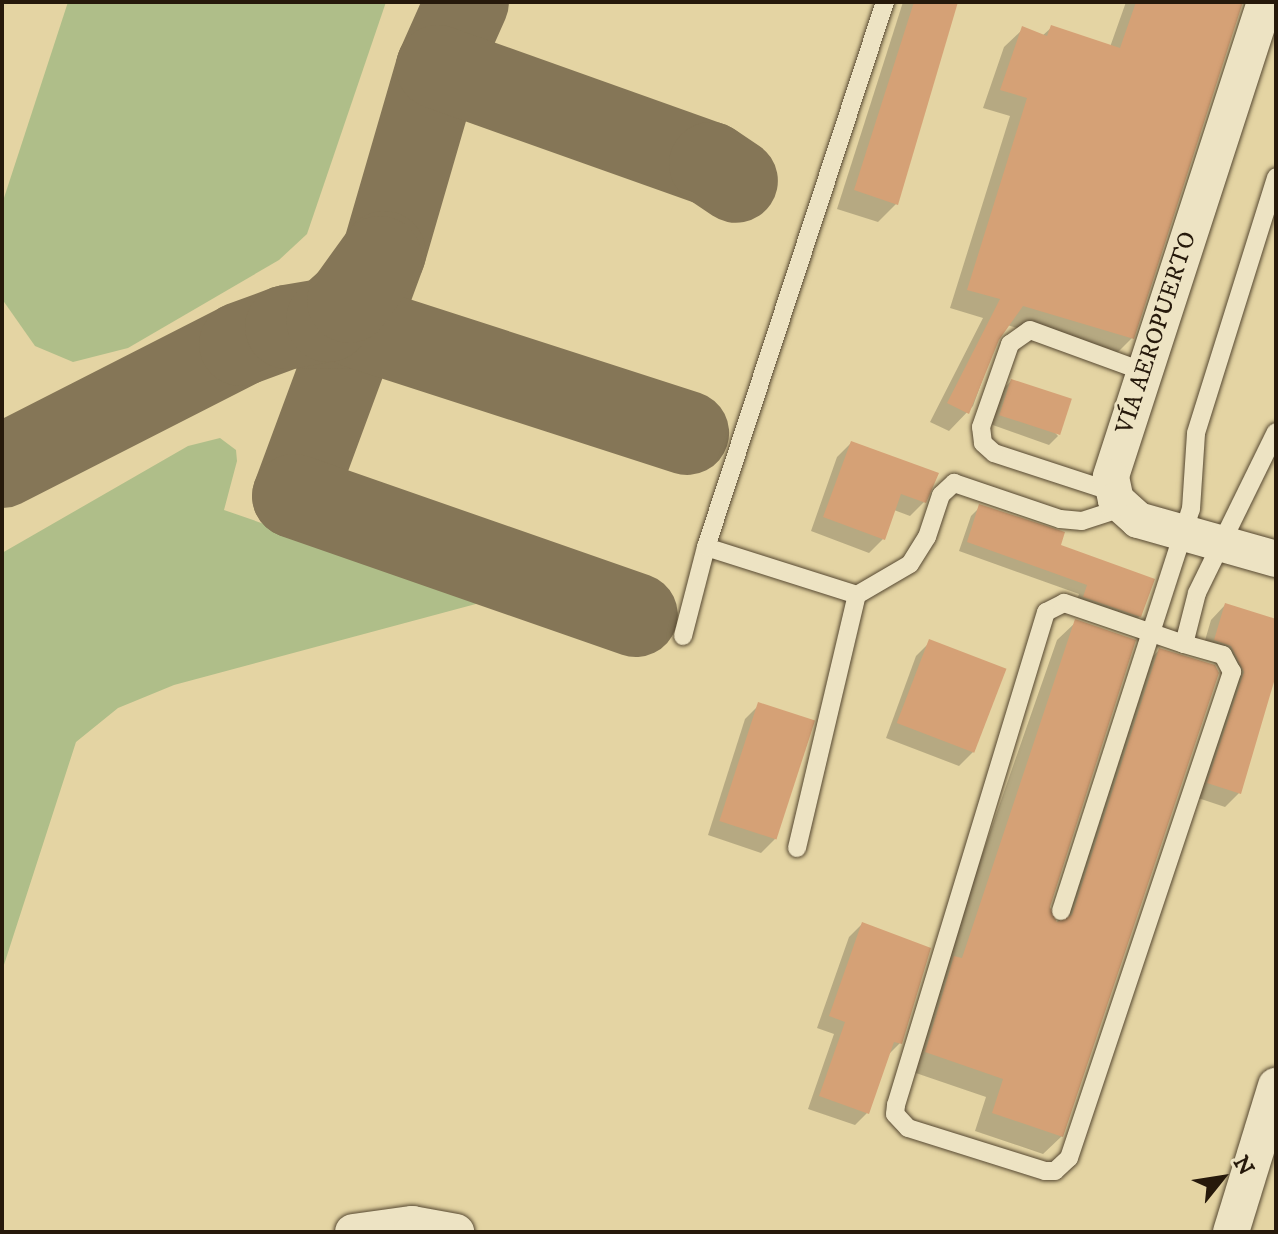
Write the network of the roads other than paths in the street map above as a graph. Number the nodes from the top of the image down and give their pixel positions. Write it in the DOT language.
graph roads {
  1 [pos="885,2"];
  2 [pos="1265,2"];
  3 [pos="1276,177"];
  4 [pos="1142,371"];
  5 [pos="1276,432"];
  6 [pos="1117,500"];
  7 [pos="1182,531"];
  8 [pos="1219,545"];
  9 [pos="706,547"];
  10 [pos="1276,559"];
  11 [pos="857,595"];
  12 [pos="1150,632"];
  13 [pos="683,636"];
  14 [pos="1184,644"];
  15 [pos="797,848"];
  16 [pos="1061,911"];
  17 [pos="1276,1086"];
  18 [pos="353,1232"];
  19 [pos="456,1232"];
  20 [pos="1231,1232"];
  1 -- 9 [label="lane"];
  2 -- 4 [label="street, VÍA AEROPUERTO"];
  3 -- 7 [label="lane"];
  4 -- 6 [label="street, VÍA AEROPUERTO"];
  4 -- 6 [label="lane"];
  5 -- 8 [label="lane"];
  6 -- 7 [label="street"];
  6 -- 11 [label="lane"];
  7 -- 8 [label="street"];
  7 -- 12 [label="lane"];
  8 -- 10 [label="street"];
  8 -- 14 [label="lane"];
  9 -- 11 [label="lane"];
  9 -- 13 [label="lane"];
  11 -- 15 [label="lane"];
  12 -- 14 [label="lane"];
  12 -- 14 [label="lane"];
  12 -- 16 [label="lane"];
  17 -- 20 [label="street"];
  18 -- 19 [label="street"];
}
